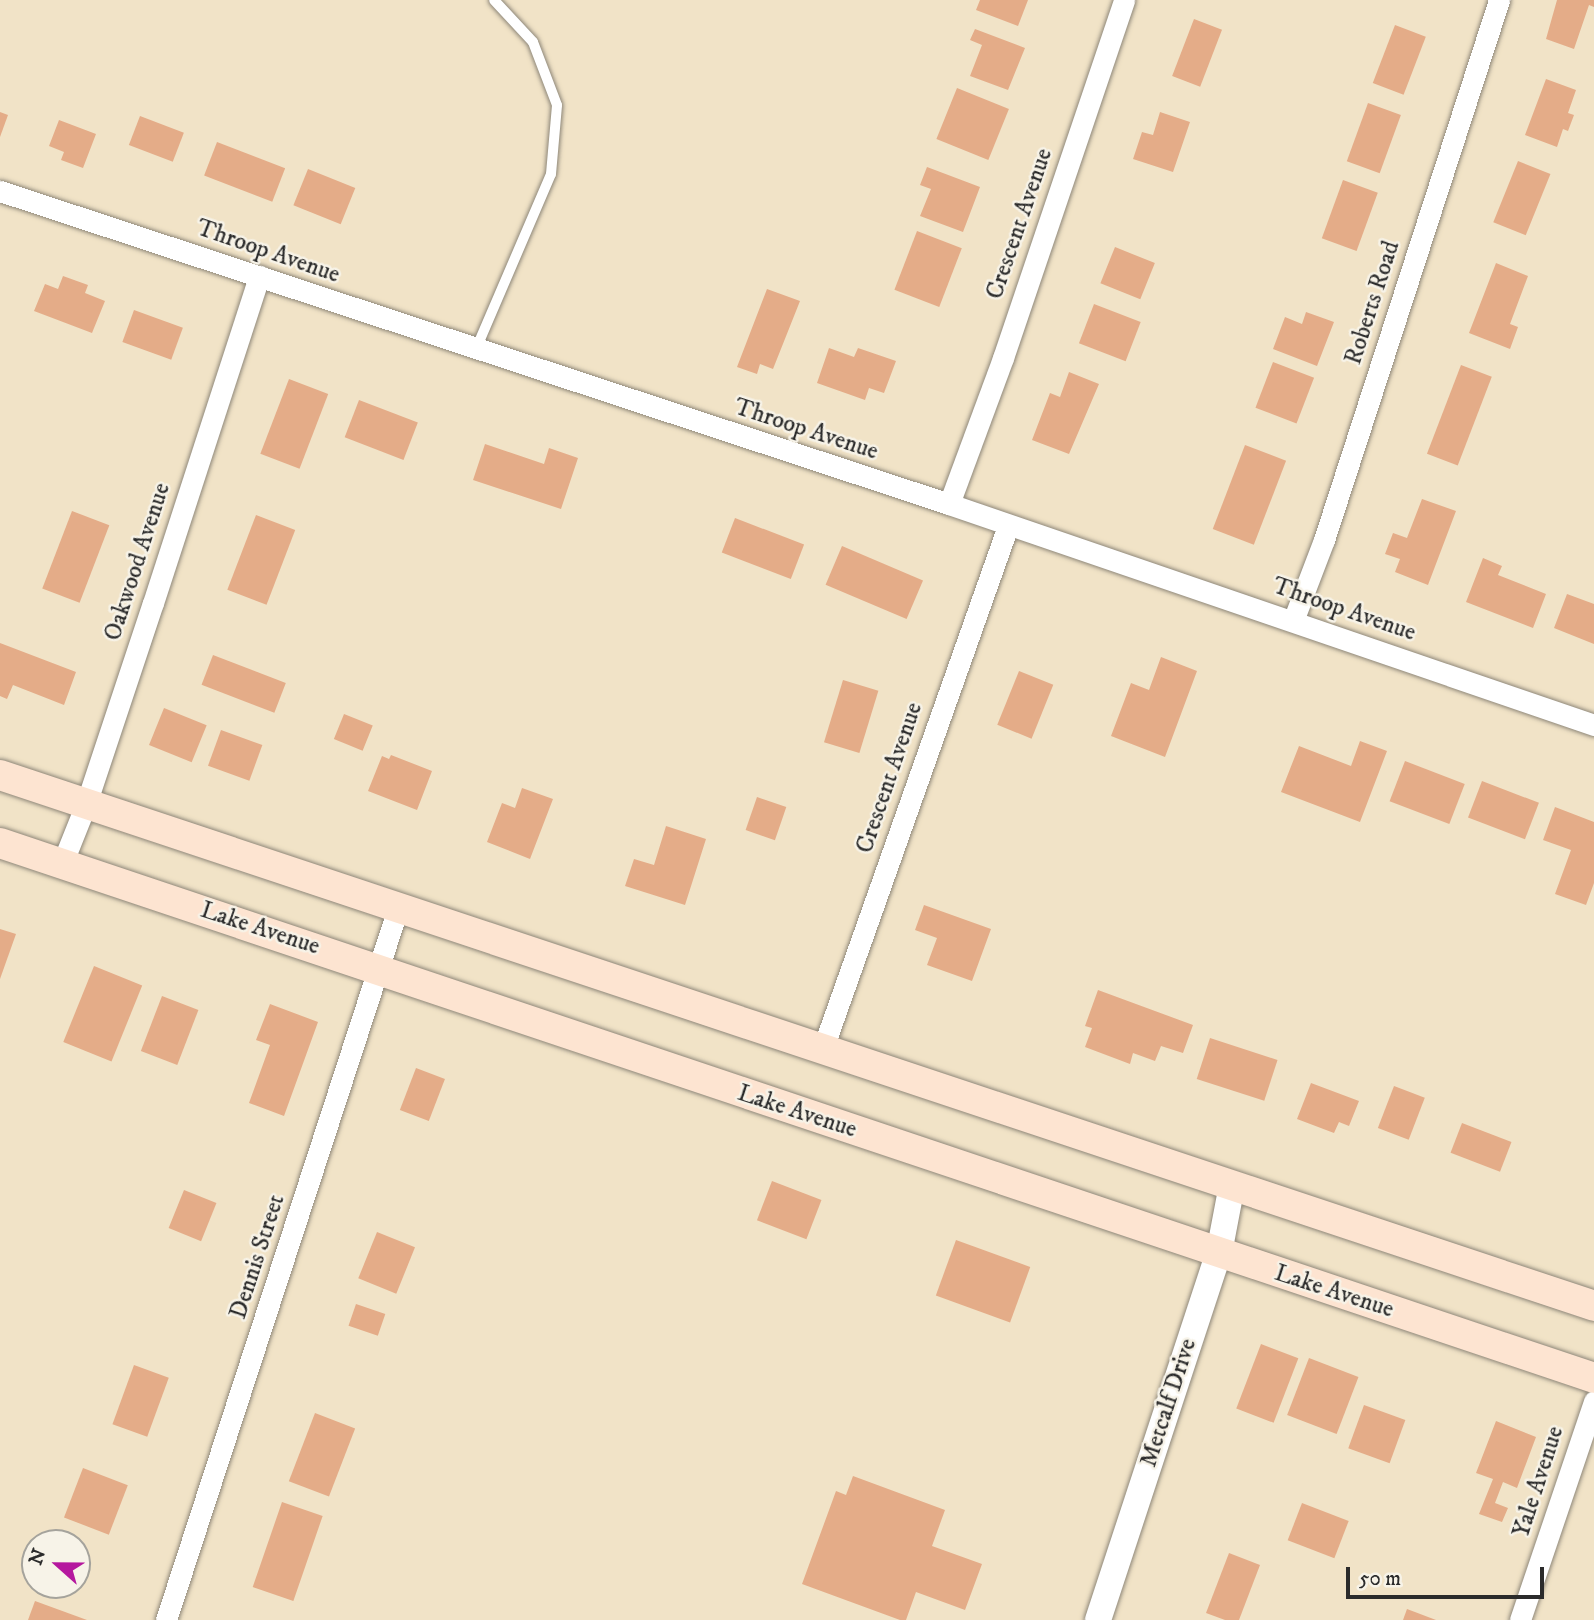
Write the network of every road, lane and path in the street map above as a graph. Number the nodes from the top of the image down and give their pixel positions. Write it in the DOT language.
graph roads {
  1 [pos="494,0"];
  2 [pos="1124,0"];
  3 [pos="1499,0"];
  4 [pos="0,191"];
  5 [pos="259,276"];
  6 [pos="475,349"];
  7 [pos="949,504"];
  8 [pos="1008,526"];
  9 [pos="1293,621"];
  10 [pos="1594,725"];
  11 [pos="0,775"];
  12 [pos="86,804"];
  13 [pos="0,843"];
  14 [pos="62,864"];
  15 [pos="398,908"];
  16 [pos="379,970"];
  17 [pos="823,1048"];
  18 [pos="1232,1185"];
  19 [pos="1219,1253"];
  20 [pos="1594,1306"];
  21 [pos="1594,1378"];
  22 [pos="1594,1401"];
  23 [pos="166,1620"];
  24 [pos="1098,1620"];
  25 [pos="1520,1620"];
  1 -- 6 [label="lane"];
  2 -- 7 [label="street, Crescent Avenue"];
  3 -- 9 [label="street, Roberts Road"];
  4 -- 5 [label="street, Throop Avenue"];
  5 -- 6 [label="street, Throop Avenue"];
  5 -- 12 [label="street, Oakwood Avenue"];
  6 -- 7 [label="street, Throop Avenue"];
  7 -- 8 [label="street, Throop Avenue"];
  8 -- 9 [label="street, Throop Avenue"];
  8 -- 17 [label="street, Crescent Avenue"];
  9 -- 10 [label="street, Throop Avenue"];
  11 -- 12 [label="main road"];
  12 -- 14 [label="street, Oakwood Avenue"];
  12 -- 15 [label="main road"];
  13 -- 14 [label="main road, Lake Avenue"];
  14 -- 16 [label="main road, Lake Avenue"];
  15 -- 16 [label="street, Dennis Street"];
  15 -- 17 [label="main road"];
  16 -- 19 [label="main road, Lake Avenue"];
  16 -- 23 [label="street, Dennis Street"];
  17 -- 18 [label="main road"];
  18 -- 19 [label="street, Metcalf Drive"];
  18 -- 20 [label="main road"];
  19 -- 21 [label="main road, Lake Avenue"];
  19 -- 24 [label="street, Metcalf Drive"];
  22 -- 25 [label="street, Yale Avenue"];
}
